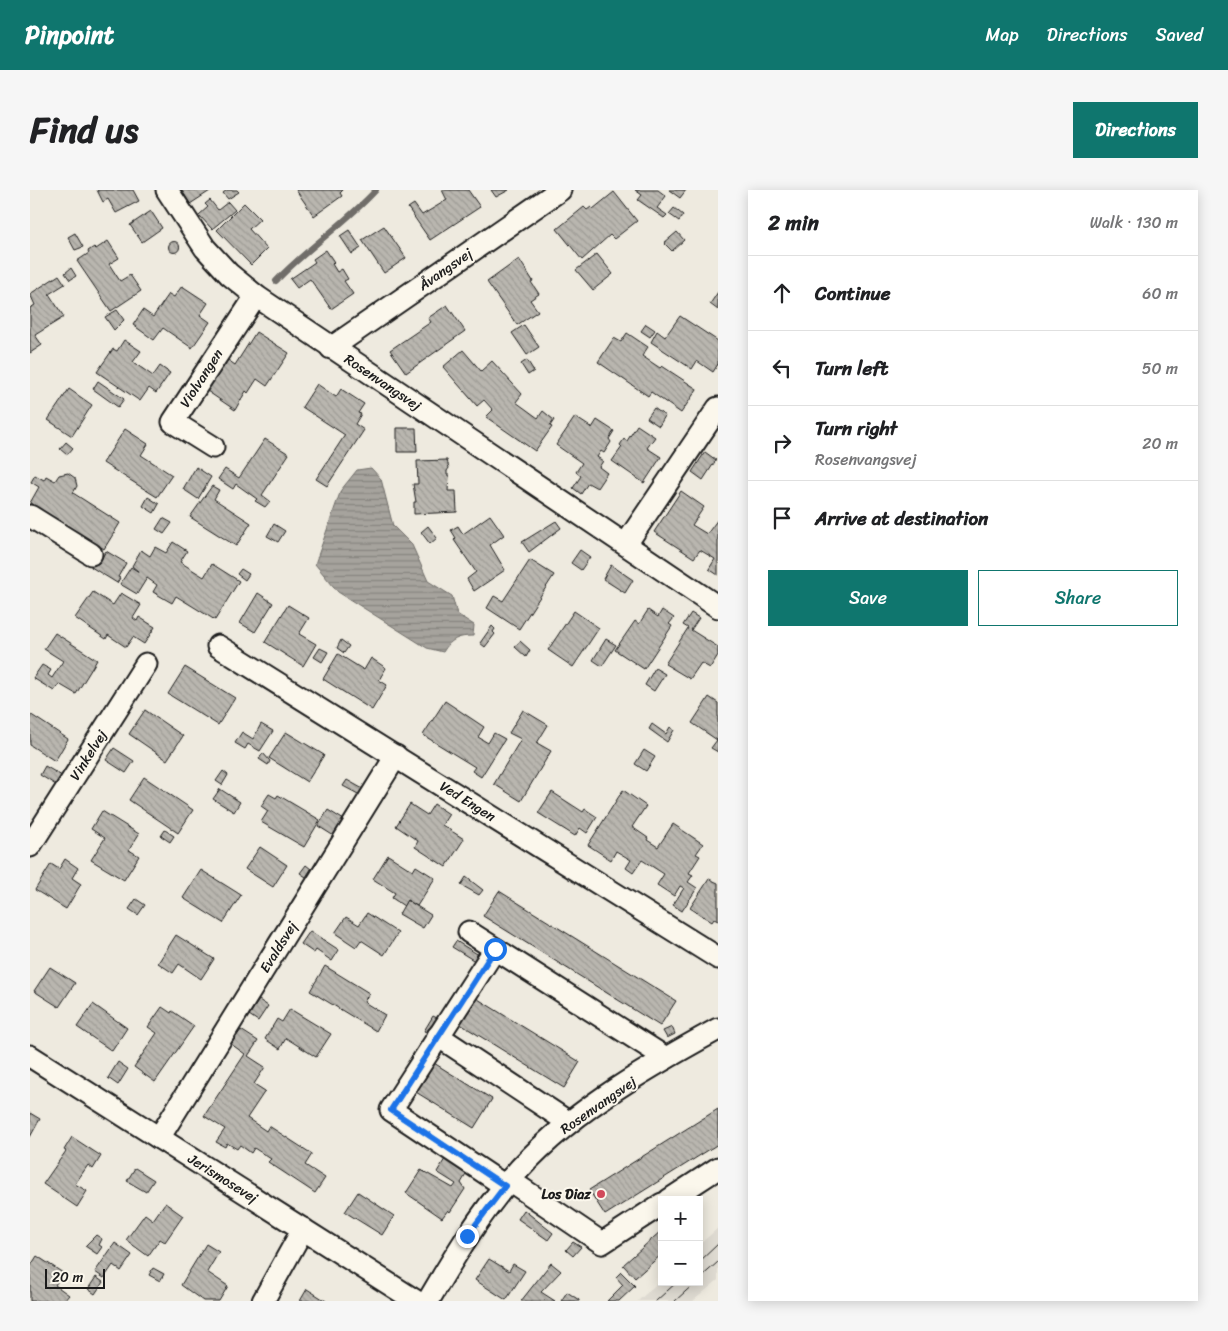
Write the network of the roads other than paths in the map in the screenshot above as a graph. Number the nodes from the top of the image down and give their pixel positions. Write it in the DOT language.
graph roads {
  1 [pos="167,190"];
  2 [pos="560,190"];
  3 [pos="256,296"];
  4 [pos="331,348"];
  5 [pos="718,408"];
  6 [pos="213,447"];
  7 [pos="30,516"];
  8 [pos="626,544"];
  9 [pos="91,554"];
  10 [pos="718,607"];
  11 [pos="218,646"];
  12 [pos="146,664"];
  13 [pos="396,756"];
  14 [pos="30,846"];
  15 [pos="469,932"];
  16 [pos="495,949"];
  17 [pos="718,958"];
  18 [pos="718,1029"];
  19 [pos="438,1036"];
  20 [pos="30,1056"];
  21 [pos="666,1058"];
  22 [pos="568,1122"];
  23 [pos="159,1138"];
  24 [pos="718,1168"];
  25 [pos="507,1183"];
  26 [pos="675,1196"];
  27 [pos="658,1207"];
  28 [pos="303,1229"];
  29 [pos="263,1301"];
  30 [pos="416,1301"];
  31 [pos="428,1301"];
  1 -- 3 [label="street, Rosenvangsvej"];
  2 -- 4 [label="street, Åvangsvej"];
  3 -- 4 [label="street, Rosenvangsvej"];
  3 -- 6 [label="street, Violvangen"];
  4 -- 8 [label="street, Rosenvangsvej"];
  5 -- 8 [label="street"];
  7 -- 9 [label="street"];
  8 -- 10 [label="street, Rosenvangsvej"];
  11 -- 13 [label="street, Ved Engen"];
  12 -- 14 [label="street, Vinkelvej"];
  13 -- 17 [label="street, Ved Engen"];
  13 -- 23 [label="street, Evaldsvej"];
  15 -- 16 [label="street"];
  16 -- 19 [label="street"];
  16 -- 21 [label="street"];
  18 -- 21 [label="street, Rosenvangsvej"];
  19 -- 22 [label="street"];
  19 -- 25 [label="street"];
  20 -- 23 [label="street, Jerismosevej"];
  21 -- 22 [label="street, Rosenvangsvej"];
  22 -- 25 [label="street, Rosenvangsvej"];
  23 -- 28 [label="street, Jerismosevej"];
  24 -- 26 [label="street"];
  25 -- 27 [label="street"];
  25 -- 31 [label="street, Rosenvangsvej"];
  28 -- 29 [label="street"];
  28 -- 30 [label="street, Jerismosevej"];
}
